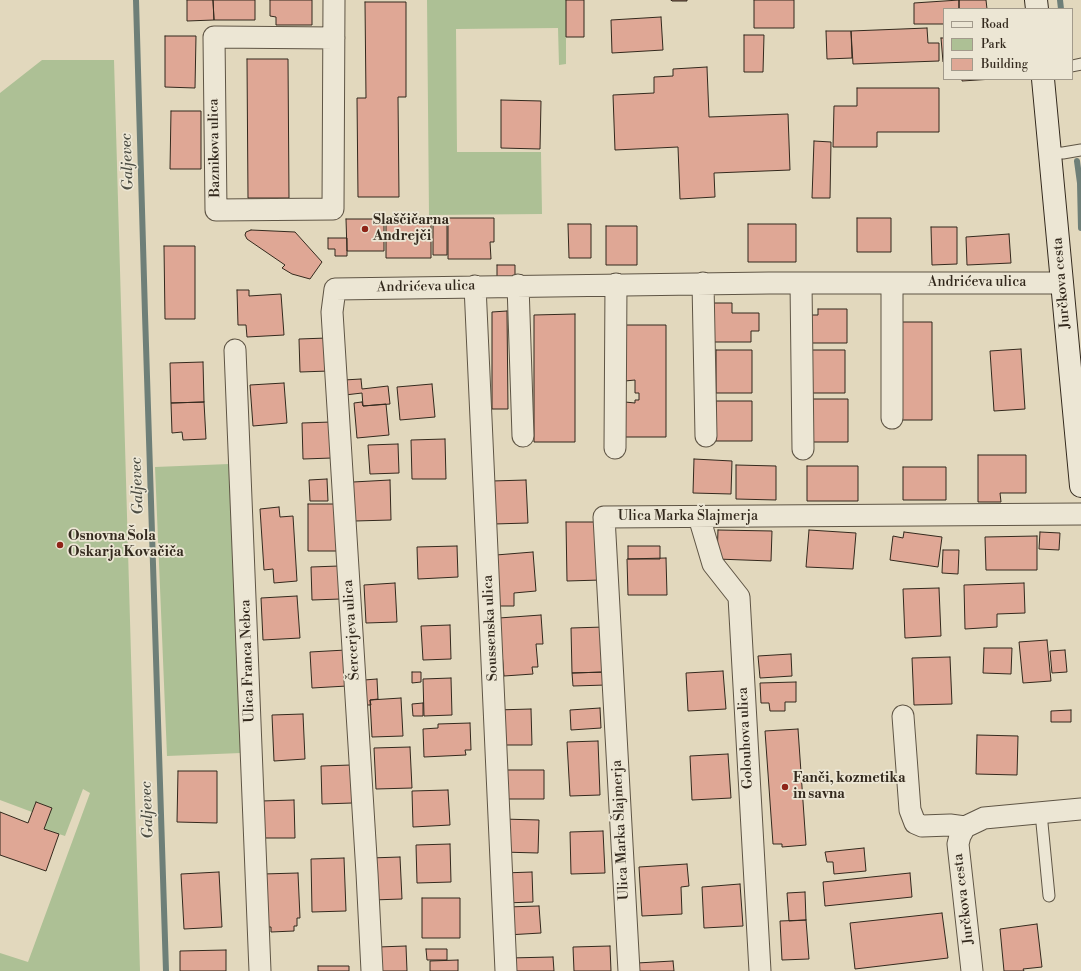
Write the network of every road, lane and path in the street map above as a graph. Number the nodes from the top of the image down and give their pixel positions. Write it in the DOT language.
graph roads {
  1 [pos="334,0"];
  2 [pos="334,38"];
  3 [pos="1043,80"];
  4 [pos="1081,150"];
  5 [pos="1057,153"];
  6 [pos="703,283"];
  7 [pos="801,283"];
  8 [pos="892,283"];
  9 [pos="1062,283"];
  10 [pos="616,284"];
  11 [pos="475,286"];
  12 [pos="518,286"];
  13 [pos="335,289"];
  14 [pos="1074,339"];
  15 [pos="235,350"];
  16 [pos="892,418"];
  17 [pos="522,436"];
  18 [pos="706,436"];
  19 [pos="1079,447"];
  20 [pos="615,448"];
  21 [pos="803,449"];
  22 [pos="1081,486"];
  23 [pos="1081,514"];
  24 [pos="699,517"];
  25 [pos="903,716"];
  26 [pos="1081,809"];
  27 [pos="1040,812"];
  28 [pos="965,827"];
  29 [pos="1049,896"];
  30 [pos="260,971"];
  31 [pos="372,971"];
  32 [pos="506,971"];
  33 [pos="629,971"];
  34 [pos="760,971"];
  35 [pos="972,971"];
  1 -- 2 [label="street, Baznikova ulica"];
  2 -- 2 [label="street, Baznikova ulica"];
  3 -- 5 [label="main road, Jurčkova cesta"];
  4 -- 5 [label="lane"];
  5 -- 9 [label="main road, Jurčkova cesta"];
  6 -- 7 [label="street, Andrićeva ulica"];
  6 -- 10 [label="street, Andrićeva ulica"];
  6 -- 18 [label="street"];
  7 -- 8 [label="street, Andrićeva ulica"];
  7 -- 21 [label="street"];
  8 -- 9 [label="street, Andrićeva ulica"];
  8 -- 16 [label="street"];
  9 -- 14 [label="main road, Jurčkova cesta"];
  10 -- 12 [label="street, Andrićeva ulica"];
  10 -- 20 [label="street"];
  11 -- 12 [label="street, Andrićeva ulica"];
  11 -- 13 [label="street, Andrićeva ulica"];
  11 -- 32 [label="street, Soussenska ulica"];
  12 -- 17 [label="street"];
  13 -- 31 [label="street, Šercerjeva ulica"];
  14 -- 19 [label="main road, Jurčkova cesta"];
  15 -- 30 [label="street, Ulica Franca Nebca"];
  19 -- 22 [label="main road, Jurčkova cesta"];
  23 -- 24 [label="street, Ulica Marka Šlajmerja"];
  24 -- 33 [label="street, Ulica Marka Šlajmerja"];
  24 -- 34 [label="street, Golouhova ulica"];
  25 -- 28 [label="street"];
  26 -- 27 [label="street"];
  27 -- 28 [label="street"];
  27 -- 29 [label="lane"];
  28 -- 35 [label="street, Jurčkova cesta"];
}
